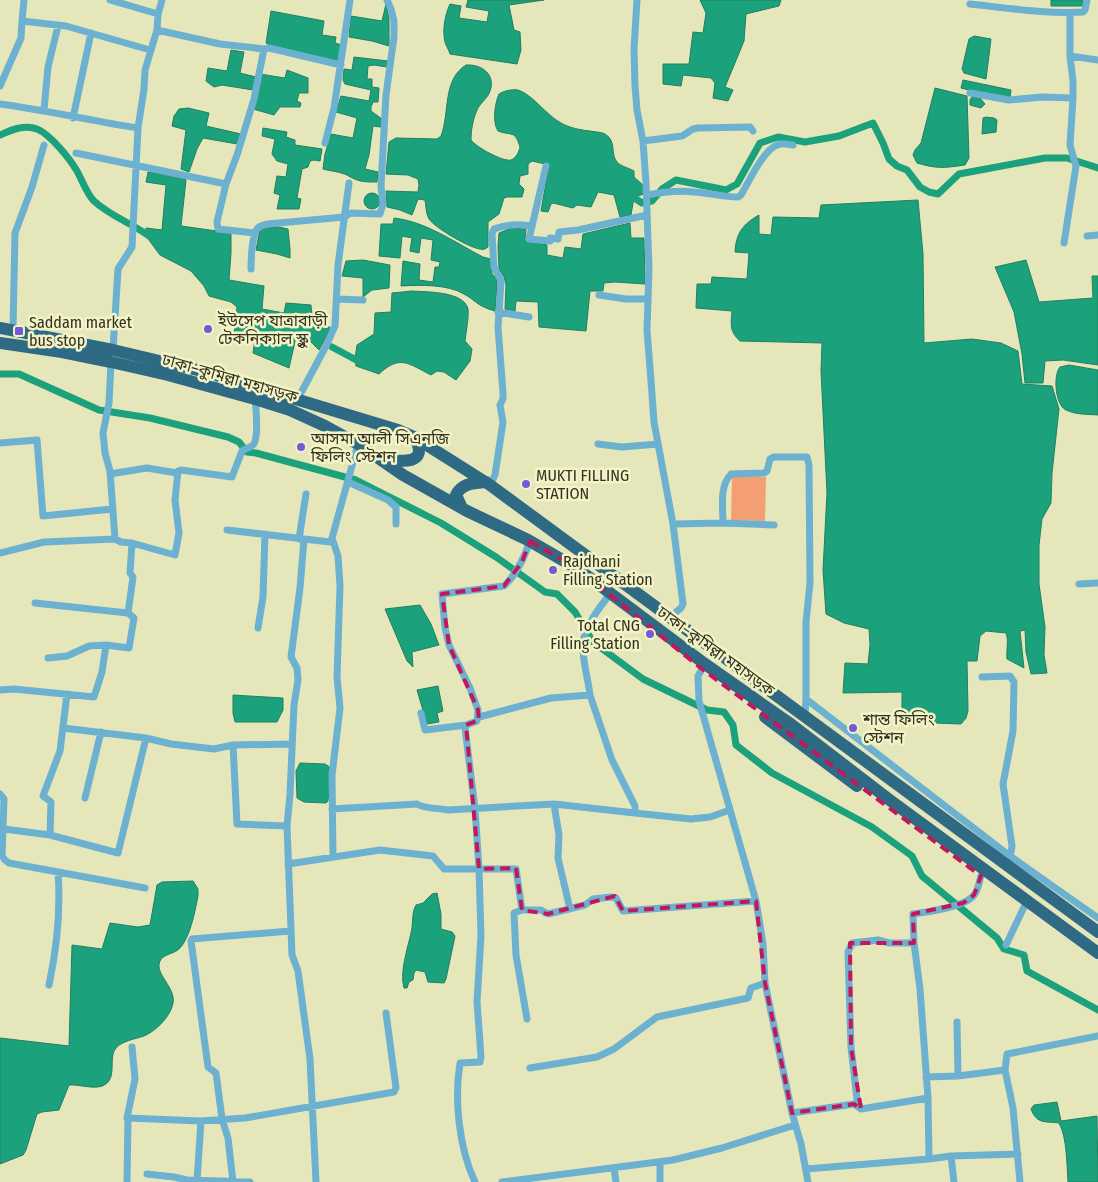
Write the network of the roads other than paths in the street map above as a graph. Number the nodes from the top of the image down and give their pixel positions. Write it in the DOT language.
graph roads {
  1 [pos="24,0"];
  2 [pos="110,0"];
  3 [pos="162,0"];
  4 [pos="350,0"];
  5 [pos="387,0"];
  6 [pos="637,0"];
  7 [pos="1025,0"];
  8 [pos="1087,0"];
  9 [pos="970,4"];
  10 [pos="1024,9"];
  11 [pos="1070,13"];
  12 [pos="158,14"];
  13 [pos="22,20"];
  14 [pos="58,26"];
  15 [pos="156,30"];
  16 [pos="91,34"];
  17 [pos="264,49"];
  18 [pos="150,50"];
  19 [pos="1070,56"];
  20 [pos="1098,60"];
  21 [pos="341,65"];
  22 [pos="0,86"];
  23 [pos="970,93"];
  24 [pos="1073,98"];
  25 [pos="0,104"];
  26 [pos="44,110"];
  27 [pos="73,118"];
  28 [pos="138,128"];
  29 [pos="753,131"];
  30 [pos="643,141"];
  31 [pos="325,143"];
  32 [pos="44,145"];
  33 [pos="793,145"];
  34 [pos="76,153"];
  35 [pos="136,166"];
  36 [pos="546,166"];
  37 [pos="348,183"];
  38 [pos="226,184"];
  39 [pos="647,195"];
  40 [pos="647,215"];
  41 [pos="344,217"];
  42 [pos="531,226"];
  43 [pos="255,233"];
  44 [pos="1098,235"];
  45 [pos="1088,236"];
  46 [pos="1064,243"];
  47 [pos="251,268"];
  48 [pos="599,295"];
  49 [pos="337,299"];
  50 [pos="648,299"];
  51 [pos="362,300"];
  52 [pos="498,312"];
  53 [pos="530,317"];
  54 [pos="0,328"];
  55 [pos="13,329"];
  56 [pos="0,344"];
  57 [pos="112,356"];
  58 [pos="255,399"];
  59 [pos="296,399"];
  60 [pos="414,437"];
  61 [pos="0,443"];
  62 [pos="358,444"];
  63 [pos="598,444"];
  64 [pos="658,444"];
  65 [pos="376,456"];
  66 [pos="177,473"];
  67 [pos="110,474"];
  68 [pos="348,482"];
  69 [pos="488,484"];
  70 [pos="306,494"];
  71 [pos="462,508"];
  72 [pos="112,509"];
  73 [pos="723,523"];
  74 [pos="396,524"];
  75 [pos="673,524"];
  76 [pos="774,525"];
  77 [pos="227,530"];
  78 [pos="265,534"];
  79 [pos="332,538"];
  80 [pos="115,539"];
  81 [pos="301,539"];
  82 [pos="530,542"];
  83 [pos="132,543"];
  84 [pos="0,553"];
  85 [pos="1098,583"];
  86 [pos="1079,584"];
  87 [pos="610,594"];
  88 [pos="35,603"];
  89 [pos="128,613"];
  90 [pos="670,617"];
  91 [pos="258,628"];
  92 [pos="106,645"];
  93 [pos="48,658"];
  94 [pos="702,669"];
  95 [pos="982,676"];
  96 [pos="0,690"];
  97 [pos="67,694"];
  98 [pos="590,695"];
  99 [pos="806,699"];
  100 [pos="421,713"];
  101 [pos="804,716"];
  102 [pos="479,717"];
  103 [pos="466,725"];
  104 [pos="63,728"];
  105 [pos="101,732"];
  106 [pos="146,738"];
  107 [pos="292,744"];
  108 [pos="233,745"];
  109 [pos="0,794"];
  110 [pos="85,798"];
  111 [pos="554,804"];
  112 [pos="332,809"];
  113 [pos="475,809"];
  114 [pos="730,810"];
  115 [pos="634,813"];
  116 [pos="287,826"];
  117 [pos="4,829"];
  118 [pos="50,835"];
  119 [pos="334,857"];
  120 [pos="2,860"];
  121 [pos="1009,861"];
  122 [pos="288,864"];
  123 [pos="479,869"];
  124 [pos="58,872"];
  125 [pos="981,876"];
  126 [pos="145,888"];
  127 [pos="756,901"];
  128 [pos="1024,907"];
  129 [pos="570,909"];
  130 [pos="522,910"];
  131 [pos="1098,918"];
  132 [pos="291,931"];
  133 [pos="1098,932"];
  134 [pos="914,943"];
  135 [pos="1006,945"];
  136 [pos="1098,953"];
  137 [pos="1098,961"];
  138 [pos="765,983"];
  139 [pos="49,985"];
  140 [pos="386,1013"];
  141 [pos="526,1018"];
  142 [pos="956,1022"];
  143 [pos="1098,1036"];
  144 [pos="132,1047"];
  145 [pos="530,1068"];
  146 [pos="1005,1070"];
  147 [pos="958,1076"];
  148 [pos="926,1077"];
  149 [pos="928,1098"];
  150 [pos="312,1106"];
  151 [pos="861,1108"];
  152 [pos="792,1113"];
  153 [pos="128,1118"];
  154 [pos="222,1119"];
  155 [pos="201,1121"];
  156 [pos="796,1126"];
  157 [pos="1018,1154"];
  158 [pos="951,1156"];
  159 [pos="929,1159"];
  160 [pos="660,1162"];
  161 [pos="614,1168"];
  162 [pos="806,1169"];
  163 [pos="147,1174"];
  164 [pos="187,1181"];
  165 [pos="198,1181"];
  166 [pos="127,1182"];
  167 [pos="233,1182"];
  168 [pos="250,1182"];
  169 [pos="316,1182"];
  170 [pos="475,1182"];
  171 [pos="502,1182"];
  172 [pos="616,1182"];
  173 [pos="660,1182"];
  174 [pos="808,1182"];
  175 [pos="954,1182"];
  176 [pos="1020,1182"];
  1 -- 13 [label="street"];
  2 -- 12 [label="street"];
  3 -- 12 [label="street"];
  4 -- 21 [label="street"];
  5 -- 41 [label="street"];
  6 -- 30 [label="street"];
  7 -- 10 [label="street"];
  8 -- 11 [label="street"];
  9 -- 10 [label="street"];
  10 -- 11 [label="street"];
  11 -- 19 [label="street"];
  12 -- 15 [label="street"];
  13 -- 14 [label="street"];
  13 -- 22 [label="street"];
  14 -- 16 [label="street"];
  14 -- 26 [label="street"];
  15 -- 17 [label="street"];
  15 -- 18 [label="street"];
  16 -- 18 [label="street"];
  16 -- 27 [label="street"];
  17 -- 21 [label="street"];
  17 -- 38 [label="street"];
  18 -- 28 [label="street"];
  19 -- 20 [label="street"];
  19 -- 24 [label="street"];
  21 -- 31 [label="street"];
  23 -- 24 [label="street"];
  24 -- 46 [label="street"];
  25 -- 26 [label="street"];
  26 -- 27 [label="street"];
  27 -- 28 [label="street"];
  28 -- 35 [label="street"];
  29 -- 30 [label="street"];
  30 -- 39 [label="street"];
  32 -- 55 [label="street"];
  33 -- 39 [label="street"];
  34 -- 35 [label="street"];
  35 -- 38 [label="street"];
  35 -- 57 [label="street"];
  36 -- 42 [label="street"];
  37 -- 41 [label="street"];
  38 -- 43 [label="street"];
  39 -- 40 [label="street"];
  40 -- 42 [label="street"];
  40 -- 50 [label="street"];
  41 -- 43 [label="street"];
  41 -- 49 [label="street"];
  42 -- 52 [label="street"];
  43 -- 47 [label="street"];
  44 -- 45 [label="street"];
  48 -- 50 [label="street"];
  49 -- 51 [label="street"];
  49 -- 59 [label="street"];
  50 -- 64 [label="street"];
  52 -- 53 [label="street"];
  52 -- 69 [label="street"];
  54 -- 55 [label="highway, ঢাকা–কুমিল্লা মহাসড়ক"];
  55 -- 57 [label="highway, ঢাকা–কুমিল্লা মহাসড়ক"];
  56 -- 57 [label="highway, ঢাকা–কুমিল্লা মহাসড়ক"];
  57 -- 58 [label="highway, ঢাকা–কুমিল্লা মহাসড়ক"];
  57 -- 59 [label="highway, ঢাকা–কুমিল্লা মহাসড়ক"];
  57 -- 67 [label="street"];
  58 -- 62 [label="highway, ঢাকা–কুমিল্লা মহাসড়ক"];
  58 -- 66 [label="street"];
  59 -- 60 [label="highway, ঢাকা–কুমিল্লা মহাসড়ক"];
  60 -- 65 [label="highway"];
  60 -- 69 [label="highway, ঢাকা–কুমিল্লা মহাসড়ক"];
  61 -- 72 [label="street"];
  62 -- 65 [label="highway, ঢাকা–কুমিল্লা মহাসড়ক"];
  62 -- 68 [label="street"];
  63 -- 64 [label="street"];
  64 -- 75 [label="street"];
  65 -- 71 [label="highway, ঢাকা–কুমিল্লা মহাসড়ক"];
  66 -- 67 [label="street"];
  66 -- 83 [label="street"];
  67 -- 72 [label="street"];
  68 -- 74 [label="street"];
  68 -- 79 [label="street"];
  69 -- 71 [label="highway"];
  69 -- 90 [label="highway, ঢাকা–কুমিল্লা মহাসড়ক"];
  70 -- 81 [label="street"];
  71 -- 82 [label="highway, ঢাকা–কুমিল্লা মহাসড়ক"];
  72 -- 80 [label="street"];
  73 -- 75 [label="street"];
  73 -- 76 [label="street"];
  73 -- 99 [label="street"];
  75 -- 90 [label="street"];
  77 -- 78 [label="street"];
  78 -- 81 [label="street"];
  78 -- 91 [label="street"];
  79 -- 81 [label="street"];
  79 -- 112 [label="street"];
  80 -- 83 [label="street"];
  80 -- 84 [label="street"];
  81 -- 107 [label="street"];
  82 -- 87 [label="highway, ঢাকা–কুমিল্লা মহাসড়ক"];
  82 -- 102 [label="street"];
  83 -- 89 [label="street"];
  85 -- 86 [label="street"];
  87 -- 94 [label="highway"];
  87 -- 98 [label="street"];
  87 -- 136 [label="highway, ঢাকা–কুমিল্লা মহাসড়ক"];
  88 -- 89 [label="street"];
  89 -- 92 [label="street"];
  90 -- 101 [label="highway, ঢাকা–কুমিল্লা মহাসড়ক"];
  92 -- 93 [label="street"];
  92 -- 97 [label="street"];
  94 -- 114 [label="street"];
  94 -- 125 [label="highway"];
  95 -- 121 [label="street"];
  96 -- 97 [label="street"];
  97 -- 104 [label="street"];
  98 -- 102 [label="street"];
  98 -- 115 [label="street"];
  99 -- 101 [label="street"];
  99 -- 121 [label="street"];
  100 -- 103 [label="street"];
  101 -- 121 [label="highway, ঢাকা–কুমিল্লা মহাসড়ক"];
  102 -- 103 [label="street"];
  103 -- 113 [label="street"];
  104 -- 105 [label="street"];
  104 -- 118 [label="street"];
  105 -- 106 [label="street"];
  105 -- 110 [label="street"];
  106 -- 108 [label="street"];
  106 -- 118 [label="street"];
  107 -- 108 [label="street"];
  107 -- 116 [label="street"];
  108 -- 116 [label="street"];
  109 -- 117 [label="street"];
  111 -- 113 [label="street"];
  111 -- 115 [label="street"];
  111 -- 129 [label="street"];
  112 -- 113 [label="street"];
  112 -- 119 [label="street"];
  113 -- 123 [label="street"];
  114 -- 115 [label="street"];
  114 -- 127 [label="street"];
  116 -- 122 [label="street"];
  117 -- 118 [label="street"];
  117 -- 120 [label="street"];
  119 -- 122 [label="street"];
  119 -- 123 [label="street"];
  120 -- 124 [label="street"];
  121 -- 131 [label="street"];
  121 -- 133 [label="highway, ঢাকা–কুমিল্লা মহাসড়ক"];
  122 -- 132 [label="street"];
  123 -- 130 [label="street"];
  123 -- 170 [label="street"];
  124 -- 126 [label="street"];
  124 -- 139 [label="street"];
  125 -- 128 [label="highway"];
  125 -- 134 [label="street"];
  127 -- 129 [label="street"];
  127 -- 138 [label="street"];
  128 -- 135 [label="street"];
  128 -- 137 [label="highway"];
  129 -- 130 [label="street"];
  130 -- 141 [label="street"];
  132 -- 150 [label="street"];
  132 -- 154 [label="street"];
  134 -- 148 [label="street"];
  134 -- 151 [label="street"];
  138 -- 145 [label="street"];
  138 -- 152 [label="street"];
  140 -- 150 [label="street"];
  142 -- 147 [label="street"];
  143 -- 146 [label="street"];
  144 -- 153 [label="street"];
  146 -- 147 [label="street"];
  146 -- 157 [label="street"];
  147 -- 148 [label="street"];
  148 -- 149 [label="street"];
  149 -- 151 [label="street"];
  149 -- 159 [label="street"];
  150 -- 154 [label="street"];
  150 -- 169 [label="street"];
  151 -- 152 [label="street"];
  152 -- 156 [label="street"];
  153 -- 155 [label="street"];
  153 -- 166 [label="street"];
  154 -- 155 [label="street"];
  154 -- 167 [label="street"];
  155 -- 165 [label="street"];
  156 -- 160 [label="street"];
  156 -- 162 [label="street"];
  157 -- 158 [label="street"];
  157 -- 176 [label="street"];
  158 -- 159 [label="street"];
  158 -- 175 [label="street"];
  159 -- 162 [label="street"];
  160 -- 161 [label="street"];
  160 -- 173 [label="street"];
  161 -- 171 [label="street"];
  161 -- 172 [label="street"];
  162 -- 174 [label="street"];
  163 -- 164 [label="street"];
  164 -- 165 [label="street"];
  165 -- 167 [label="street"];
  167 -- 168 [label="street"];
}
